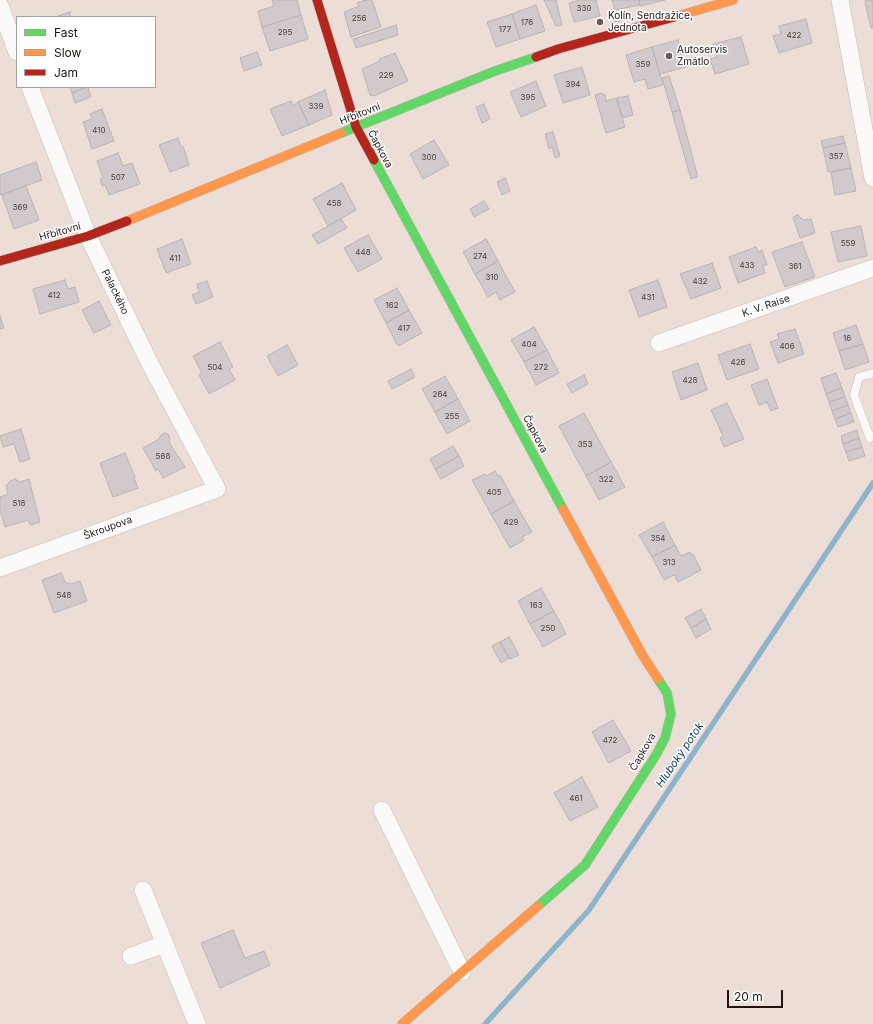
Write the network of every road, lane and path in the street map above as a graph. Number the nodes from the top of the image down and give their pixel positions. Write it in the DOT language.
graph roads {
  1 [pos="317,0"];
  2 [pos="733,0"];
  3 [pos="840,0"];
  4 [pos="707,2"];
  5 [pos="0,6"];
  6 [pos="16,49"];
  7 [pos="30,88"];
  8 [pos="356,127"];
  9 [pos="873,178"];
  10 [pos="88,236"];
  11 [pos="0,261"];
  12 [pos="873,268"];
  13 [pos="659,343"];
  14 [pos="873,373"];
  15 [pos="873,436"];
  16 [pos="217,489"];
  17 [pos="0,568"];
  18 [pos="382,810"];
  19 [pos="143,890"];
  20 [pos="165,944"];
  21 [pos="131,956"];
  22 [pos="462,972"];
  23 [pos="197,1024"];
  24 [pos="402,1024"];
  1 -- 8 [label="street, Čapkova"];
  2 -- 4 [label="street, Hřbitovní"];
  3 -- 9 [label="street"];
  4 -- 8 [label="street, Hřbitovní"];
  5 -- 6 [label="street"];
  7 -- 10 [label="street, Palackého"];
  8 -- 10 [label="street, Hřbitovní"];
  8 -- 22 [label="street, Čapkova"];
  10 -- 11 [label="street, Hřbitovní"];
  10 -- 16 [label="street, Palackého"];
  12 -- 13 [label="street, K. V. Raise"];
  14 -- 15 [label="lane"];
  16 -- 17 [label="street, Škroupova"];
  18 -- 22 [label="street"];
  19 -- 20 [label="street"];
  20 -- 21 [label="street"];
  20 -- 23 [label="street"];
  22 -- 24 [label="street, Čapkova"];
}
